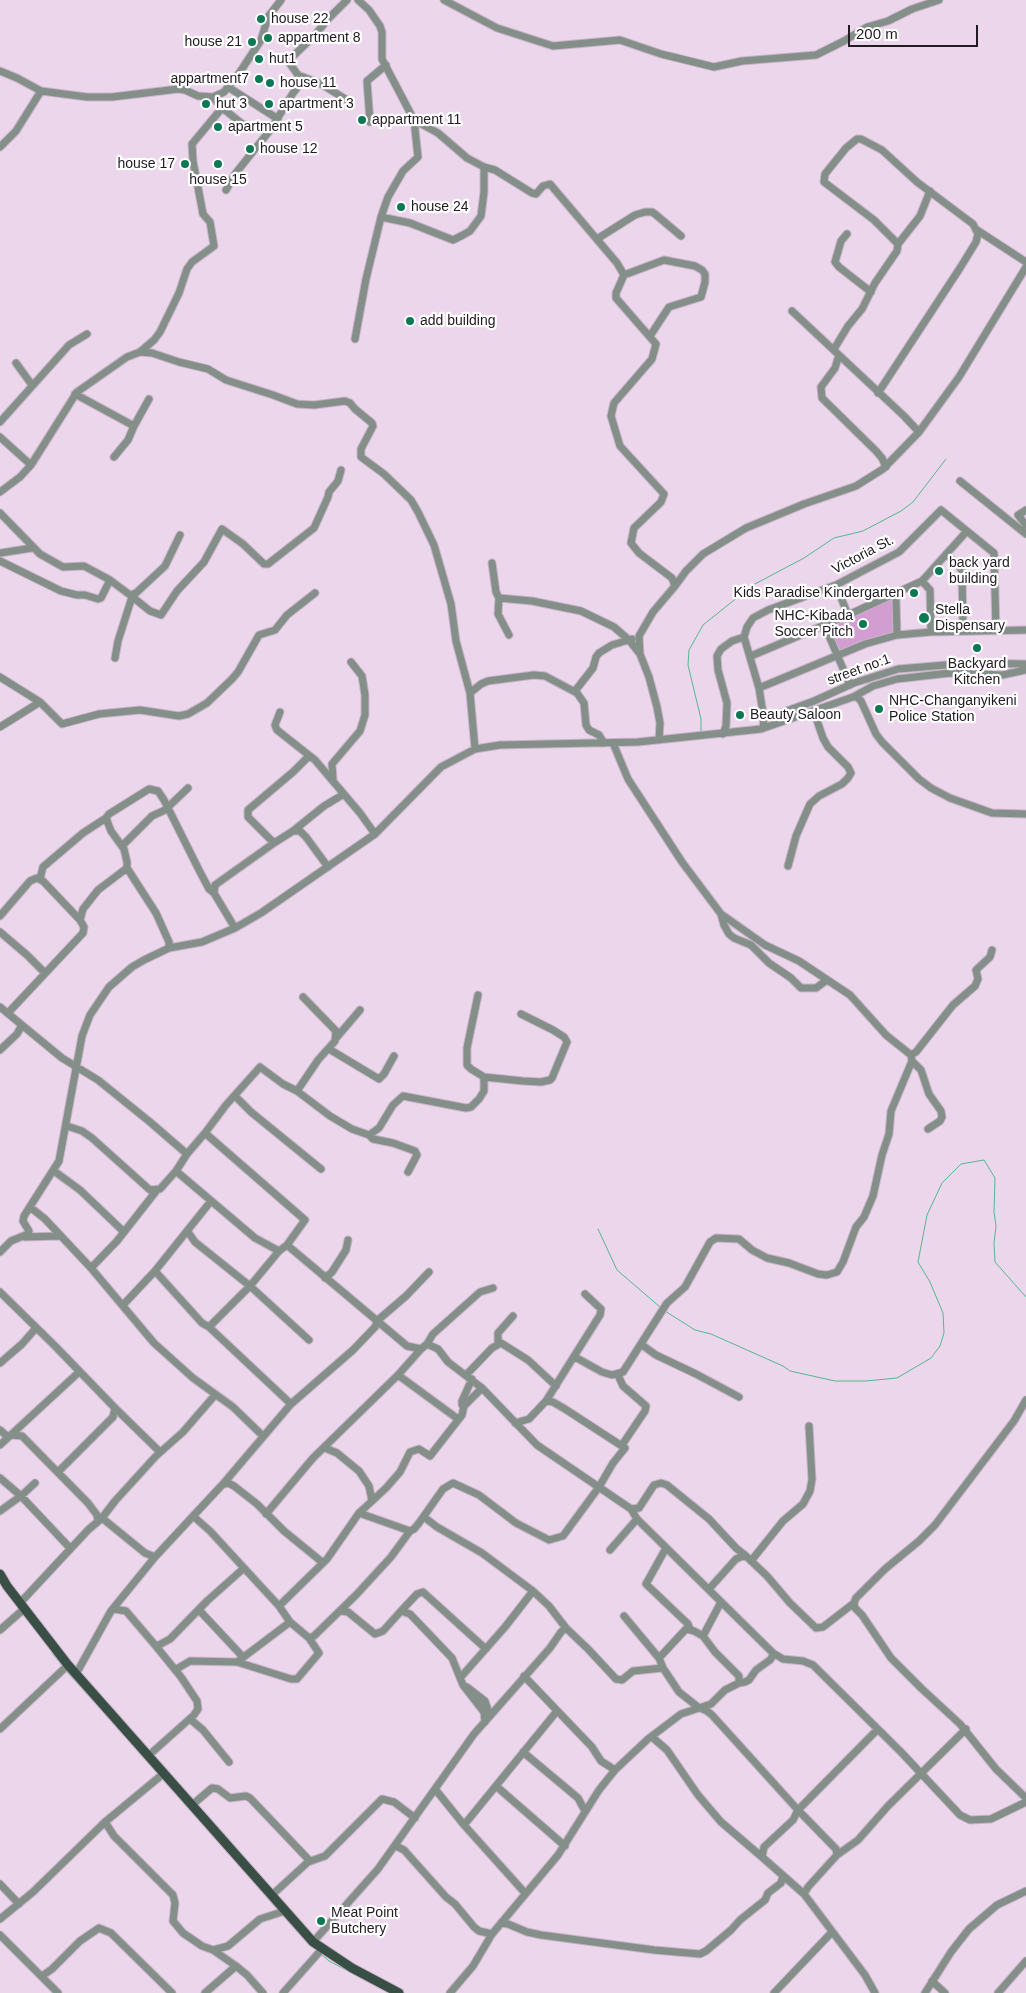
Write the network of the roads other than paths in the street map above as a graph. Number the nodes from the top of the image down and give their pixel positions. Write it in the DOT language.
graph roads {
  1 [pos="281,0"];
  2 [pos="348,0"];
  3 [pos="358,0"];
  4 [pos="444,0"];
  5 [pos="939,0"];
  6 [pos="386,65"];
  7 [pos="0,71"];
  8 [pos="305,78"];
  9 [pos="228,87"];
  10 [pos="41,91"];
  11 [pos="213,97"];
  12 [pos="347,100"];
  13 [pos="222,108"];
  14 [pos="278,119"];
  15 [pos="414,120"];
  16 [pos="370,122"];
  17 [pos="271,129"];
  18 [pos="0,147"];
  19 [pos="484,167"];
  20 [pos="226,190"];
  21 [pos="931,195"];
  22 [pos="381,217"];
  23 [pos="977,230"];
  24 [pos="847,234"];
  25 [pos="680,236"];
  26 [pos="597,239"];
  27 [pos="898,244"];
  28 [pos="1026,262"];
  29 [pos="1026,267"];
  30 [pos="624,275"];
  31 [pos="871,292"];
  32 [pos="792,310"];
  33 [pos="87,334"];
  34 [pos="650,336"];
  35 [pos="355,339"];
  36 [pos="834,349"];
  37 [pos="140,352"];
  38 [pos="840,355"];
  39 [pos="16,363"];
  40 [pos="32,385"];
  41 [pos="878,393"];
  42 [pos="75,394"];
  43 [pos="150,399"];
  44 [pos="0,421"];
  45 [pos="134,426"];
  46 [pos="919,432"];
  47 [pos="0,436"];
  48 [pos="114,457"];
  49 [pos="31,465"];
  50 [pos="886,467"];
  51 [pos="341,470"];
  52 [pos="960,481"];
  53 [pos="0,492"];
  54 [pos="1026,510"];
  55 [pos="0,513"];
  56 [pos="1026,525"];
  57 [pos="967,531"];
  58 [pos="1026,534"];
  59 [pos="180,535"];
  60 [pos="32,548"];
  61 [pos="0,553"];
  62 [pos="946,554"];
  63 [pos="0,561"];
  64 [pos="492,563"];
  65 [pos="110,580"];
  66 [pos="922,580"];
  67 [pos="836,585"];
  68 [pos="675,586"];
  69 [pos="315,593"];
  70 [pos="894,594"];
  71 [pos="131,596"];
  72 [pos="499,598"];
  73 [pos="848,615"];
  74 [pos="824,624"];
  75 [pos="1026,630"];
  76 [pos="963,631"];
  77 [pos="996,631"];
  78 [pos="930,632"];
  79 [pos="508,635"];
  80 [pos="897,635"];
  81 [pos="639,636"];
  82 [pos="744,637"];
  83 [pos="629,640"];
  84 [pos="640,654"];
  85 [pos="838,655"];
  86 [pos="751,656"];
  87 [pos="115,658"];
  88 [pos="351,662"];
  89 [pos="1026,664"];
  90 [pos="1026,670"];
  91 [pos="0,677"];
  92 [pos="850,684"];
  93 [pos="759,688"];
  94 [pos="575,691"];
  95 [pos="470,693"];
  96 [pos="853,697"];
  97 [pos="40,702"];
  98 [pos="280,712"];
  99 [pos="814,712"];
  100 [pos="764,719"];
  101 [pos="0,727"];
  102 [pos="763,728"];
  103 [pos="723,734"];
  104 [pos="659,740"];
  105 [pos="613,743"];
  106 [pos="604,744"];
  107 [pos="476,749"];
  108 [pos="309,756"];
  109 [pos="334,781"];
  110 [pos="188,788"];
  111 [pos="344,794"];
  112 [pos="168,806"];
  113 [pos="1026,814"];
  114 [pos="106,818"];
  115 [pos="293,831"];
  116 [pos="375,834"];
  117 [pos="274,843"];
  118 [pos="122,846"];
  119 [pos="788,866"];
  120 [pos="328,867"];
  121 [pos="127,868"];
  122 [pos="40,879"];
  123 [pos="214,893"];
  124 [pos="721,914"];
  125 [pos="0,916"];
  126 [pos="80,920"];
  127 [pos="235,928"];
  128 [pos="0,932"];
  129 [pos="169,948"];
  130 [pos="992,950"];
  131 [pos="45,973"];
  132 [pos="827,980"];
  133 [pos="478,995"];
  134 [pos="304,996"];
  135 [pos="0,1007"];
  136 [pos="360,1010"];
  137 [pos="8,1013"];
  138 [pos="522,1014"];
  139 [pos="22,1025"];
  140 [pos="336,1037"];
  141 [pos="328,1049"];
  142 [pos="0,1050"];
  143 [pos="394,1056"];
  144 [pos="911,1058"];
  145 [pos="76,1068"];
  146 [pos="484,1077"];
  147 [pos="297,1091"];
  148 [pos="235,1096"];
  149 [pos="66,1126"];
  150 [pos="928,1129"];
  151 [pos="206,1133"];
  152 [pos="369,1135"];
  153 [pos="187,1154"];
  154 [pos="321,1169"];
  155 [pos="54,1171"];
  156 [pos="176,1171"];
  157 [pos="408,1172"];
  158 [pos="157,1190"];
  159 [pos="212,1200"];
  160 [pos="30,1207"];
  161 [pos="124,1232"];
  162 [pos="188,1232"];
  163 [pos="60,1236"];
  164 [pos="25,1237"];
  165 [pos="348,1240"];
  166 [pos="287,1245"];
  167 [pos="279,1251"];
  168 [pos="0,1252"];
  169 [pos="91,1268"];
  170 [pos="156,1270"];
  171 [pos="429,1272"];
  172 [pos="325,1278"];
  173 [pos="250,1286"];
  174 [pos="493,1288"];
  175 [pos="0,1292"];
  176 [pos="585,1294"];
  177 [pos="123,1305"];
  178 [pos="513,1316"];
  179 [pos="378,1320"];
  180 [pos="209,1327"];
  181 [pos="36,1328"];
  182 [pos="309,1340"];
  183 [pos="498,1343"];
  184 [pos="642,1345"];
  185 [pos="424,1347"];
  186 [pos="575,1357"];
  187 [pos="0,1363"];
  188 [pos="79,1372"];
  189 [pos="398,1375"];
  190 [pos="618,1375"];
  191 [pos="469,1377"];
  192 [pos="556,1386"];
  193 [pos="482,1388"];
  194 [pos="215,1395"];
  195 [pos="738,1397"];
  196 [pos="1026,1400"];
  197 [pos="546,1401"];
  198 [pos="291,1404"];
  199 [pos="463,1406"];
  200 [pos="115,1408"];
  201 [pos="448,1412"];
  202 [pos="458,1419"];
  203 [pos="519,1424"];
  204 [pos="809,1426"];
  205 [pos="19,1428"];
  206 [pos="0,1430"];
  207 [pos="10,1436"];
  208 [pos="22,1436"];
  209 [pos="263,1436"];
  210 [pos="0,1445"];
  211 [pos="624,1446"];
  212 [pos="325,1448"];
  213 [pos="160,1452"];
  214 [pos="58,1472"];
  215 [pos="0,1478"];
  216 [pos="35,1483"];
  217 [pos="222,1485"];
  218 [pos="599,1486"];
  219 [pos="21,1496"];
  220 [pos="372,1501"];
  221 [pos="631,1509"];
  222 [pos="0,1511"];
  223 [pos="359,1513"];
  224 [pos="266,1514"];
  225 [pos="193,1516"];
  226 [pos="424,1517"];
  227 [pos="100,1519"];
  228 [pos="636,1519"];
  229 [pos="187,1523"];
  230 [pos="201,1525"];
  231 [pos="410,1530"];
  232 [pos="70,1548"];
  233 [pos="666,1548"];
  234 [pos="736,1548"];
  235 [pos="610,1550"];
  236 [pos="145,1553"];
  237 [pos="155,1557"];
  238 [pos="737,1557"];
  239 [pos="749,1559"];
  240 [pos="322,1562"];
  241 [pos="148,1566"];
  242 [pos="244,1568"];
  243 [pos="0,1574"];
  244 [pos="709,1589"];
  245 [pos="533,1591"];
  246 [pos="121,1598"];
  247 [pos="721,1602"];
  248 [pos="854,1603"];
  249 [pos="22,1606"];
  250 [pos="279,1606"];
  251 [pos="198,1610"];
  252 [pos="401,1610"];
  253 [pos="111,1611"];
  254 [pos="126,1611"];
  255 [pos="341,1611"];
  256 [pos="624,1616"];
  257 [pos="290,1622"];
  258 [pos="566,1628"];
  259 [pos="690,1629"];
  260 [pos="0,1630"];
  261 [pos="703,1636"];
  262 [pos="309,1638"];
  263 [pos="155,1645"];
  264 [pos="486,1649"];
  265 [pos="774,1654"];
  266 [pos="658,1658"];
  267 [pos="240,1659"];
  268 [pos="68,1664"];
  269 [pos="662,1668"];
  270 [pos="175,1670"];
  271 [pos="76,1674"];
  272 [pos="524,1676"];
  273 [pos="461,1681"];
  274 [pos="739,1683"];
  275 [pos="711,1704"];
  276 [pos="698,1707"];
  277 [pos="557,1711"];
  278 [pos="712,1715"];
  279 [pos="190,1719"];
  280 [pos="488,1719"];
  281 [pos="0,1729"];
  282 [pos="966,1729"];
  283 [pos="877,1730"];
  284 [pos="652,1737"];
  285 [pos="523,1752"];
  286 [pos="148,1756"];
  287 [pos="229,1762"];
  288 [pos="615,1770"];
  289 [pos="920,1773"];
  290 [pos="164,1774"];
  291 [pos="496,1786"];
  292 [pos="436,1789"];
  293 [pos="1026,1798"];
  294 [pos="1026,1802"];
  295 [pos="192,1805"];
  296 [pos="798,1810"];
  297 [pos="585,1811"];
  298 [pos="415,1818"];
  299 [pos="105,1822"];
  300 [pos="464,1825"];
  301 [pos="396,1846"];
  302 [pos="564,1846"];
  303 [pos="837,1855"];
  304 [pos="762,1857"];
  305 [pos="309,1860"];
  306 [pos="782,1880"];
  307 [pos="0,1884"];
  308 [pos="1026,1890"];
  309 [pos="525,1894"];
  310 [pos="804,1894"];
  311 [pos="272,1895"];
  312 [pos="18,1904"];
  313 [pos="285,1911"];
  314 [pos="0,1919"];
  315 [pos="501,1923"];
  316 [pos="832,1932"];
  317 [pos="0,1934"];
  318 [pos="492,1934"];
  319 [pos="313,1942"];
  320 [pos="230,1945"];
  321 [pos="322,1949"];
  322 [pos="212,1950"];
  323 [pos="1026,1961"];
  324 [pos="233,1964"];
  325 [pos="42,1976"];
  326 [pos="932,1982"];
  327 [pos="58,1993"];
  328 [pos="172,1993"];
  329 [pos="205,1993"];
  330 [pos="263,1993"];
  331 [pos="283,1993"];
  332 [pos="400,1993"];
  333 [pos="450,1993"];
  334 [pos="774,1993"];
  335 [pos="875,1993"];
  336 [pos="925,1993"];
  337 [pos="945,1993"];
  338 [pos="998,1993"];
  1 -- 9 [label="street"];
  2 -- 8 [label="street"];
  3 -- 6 [label="street"];
  4 -- 5 [label="street"];
  6 -- 15 [label="street"];
  6 -- 16 [label="street"];
  7 -- 10 [label="street"];
  8 -- 12 [label="street"];
  8 -- 14 [label="street"];
  9 -- 11 [label="street"];
  9 -- 14 [label="street"];
  10 -- 11 [label="street"];
  10 -- 18 [label="street"];
  11 -- 13 [label="street"];
  13 -- 17 [label="street"];
  13 -- 37 [label="street"];
  14 -- 17 [label="street"];
  15 -- 19 [label="street"];
  15 -- 22 [label="street"];
  17 -- 20 [label="street"];
  19 -- 22 [label="street"];
  19 -- 26 [label="street"];
  21 -- 23 [label="street"];
  21 -- 27 [label="street"];
  21 -- 27 [label="street"];
  22 -- 35 [label="street"];
  23 -- 28 [label="street"];
  23 -- 41 [label="street"];
  24 -- 31 [label="street"];
  25 -- 26 [label="street"];
  26 -- 30 [label="street"];
  27 -- 31 [label="street"];
  29 -- 46 [label="street"];
  30 -- 34 [label="street"];
  30 -- 34 [label="street"];
  31 -- 36 [label="street"];
  32 -- 36 [label="street"];
  33 -- 40 [label="street"];
  34 -- 68 [label="street"];
  36 -- 38 [label="street"];
  37 -- 42 [label="street"];
  37 -- 95 [label="street"];
  38 -- 41 [label="street"];
  38 -- 50 [label="street"];
  39 -- 40 [label="street"];
  40 -- 44 [label="street"];
  41 -- 46 [label="street"];
  42 -- 45 [label="street"];
  42 -- 49 [label="street"];
  43 -- 45 [label="street"];
  45 -- 48 [label="street"];
  46 -- 50 [label="street"];
  47 -- 49 [label="street"];
  49 -- 53 [label="street"];
  50 -- 68 [label="street"];
  51 -- 71 [label="street"];
  52 -- 58 [label="street"];
  54 -- 56 [label="street"];
  55 -- 60 [label="street"];
  57 -- 62 [label="street"];
  57 -- 67 [label="street, Victoria St."];
  57 -- 77 [label="street"];
  59 -- 71 [label="street"];
  60 -- 61 [label="street"];
  60 -- 65 [label="street"];
  62 -- 66 [label="street"];
  62 -- 76 [label="street"];
  63 -- 65 [label="street"];
  64 -- 72 [label="street"];
  65 -- 71 [label="street"];
  66 -- 70 [label="street"];
  66 -- 78 [label="street"];
  67 -- 73 [label="street"];
  67 -- 82 [label="street, Victoria St."];
  68 -- 81 [label="street"];
  69 -- 97 [label="street"];
  70 -- 73 [label="street"];
  70 -- 80 [label="street"];
  71 -- 87 [label="street"];
  72 -- 79 [label="street"];
  72 -- 83 [label="street"];
  73 -- 74 [label="street"];
  74 -- 85 [label="street"];
  74 -- 86 [label="street"];
  75 -- 77 [label="street"];
  76 -- 77 [label="street"];
  76 -- 78 [label="street"];
  78 -- 80 [label="street"];
  80 -- 85 [label="street"];
  81 -- 83 [label="street"];
  81 -- 84 [label="street"];
  82 -- 86 [label="street"];
  82 -- 103 [label="street"];
  83 -- 84 [label="street"];
  83 -- 94 [label="street"];
  84 -- 104 [label="street"];
  85 -- 92 [label="street"];
  85 -- 93 [label="street"];
  86 -- 93 [label="street"];
  88 -- 109 [label="street"];
  89 -- 92 [label="street, street no:1"];
  90 -- 96 [label="street"];
  91 -- 97 [label="street"];
  92 -- 100 [label="street, street no:1"];
  93 -- 100 [label="street"];
  94 -- 95 [label="street"];
  94 -- 106 [label="street"];
  95 -- 107 [label="street"];
  96 -- 99 [label="street"];
  96 -- 113 [label="street"];
  97 -- 101 [label="street"];
  98 -- 108 [label="street"];
  99 -- 102 [label="street"];
  99 -- 119 [label="street"];
  100 -- 102 [label="street"];
  102 -- 103 [label="street"];
  103 -- 104 [label="street"];
  104 -- 105 [label="street"];
  105 -- 106 [label="street"];
  105 -- 124 [label="street"];
  106 -- 107 [label="street"];
  107 -- 116 [label="street"];
  108 -- 109 [label="street"];
  108 -- 117 [label="street"];
  109 -- 111 [label="street"];
  110 -- 112 [label="street"];
  111 -- 115 [label="street"];
  111 -- 116 [label="street"];
  112 -- 114 [label="street"];
  112 -- 118 [label="street"];
  112 -- 123 [label="street"];
  114 -- 118 [label="street"];
  114 -- 122 [label="street"];
  115 -- 117 [label="street"];
  115 -- 120 [label="street"];
  116 -- 120 [label="street"];
  117 -- 123 [label="street"];
  118 -- 121 [label="street"];
  120 -- 127 [label="street"];
  121 -- 126 [label="street"];
  121 -- 129 [label="street"];
  122 -- 125 [label="street"];
  122 -- 126 [label="street"];
  123 -- 127 [label="street"];
  124 -- 132 [label="street"];
  124 -- 132 [label="street"];
  126 -- 131 [label="street"];
  127 -- 129 [label="street"];
  128 -- 131 [label="street"];
  129 -- 145 [label="street"];
  130 -- 144 [label="street"];
  131 -- 137 [label="street"];
  132 -- 144 [label="street"];
  133 -- 146 [label="street"];
  134 -- 140 [label="street"];
  135 -- 137 [label="street"];
  136 -- 140 [label="street"];
  137 -- 139 [label="street"];
  138 -- 146 [label="street"];
  139 -- 142 [label="street"];
  139 -- 145 [label="street"];
  140 -- 141 [label="street"];
  141 -- 143 [label="street"];
  141 -- 147 [label="street"];
  144 -- 150 [label="street"];
  144 -- 184 [label="street"];
  145 -- 149 [label="street"];
  145 -- 153 [label="street"];
  146 -- 152 [label="street"];
  147 -- 148 [label="street"];
  147 -- 152 [label="street"];
  148 -- 151 [label="street"];
  148 -- 154 [label="street"];
  149 -- 155 [label="street"];
  149 -- 158 [label="street"];
  151 -- 153 [label="street"];
  151 -- 166 [label="street"];
  152 -- 157 [label="street"];
  153 -- 156 [label="street"];
  155 -- 160 [label="street"];
  155 -- 161 [label="street"];
  156 -- 158 [label="street"];
  156 -- 159 [label="street"];
  158 -- 161 [label="street"];
  159 -- 162 [label="street"];
  159 -- 167 [label="street"];
  160 -- 163 [label="street"];
  160 -- 164 [label="street"];
  161 -- 169 [label="street"];
  162 -- 170 [label="street"];
  162 -- 173 [label="street"];
  163 -- 164 [label="street"];
  163 -- 169 [label="street"];
  164 -- 168 [label="street"];
  165 -- 172 [label="street"];
  166 -- 167 [label="street"];
  166 -- 172 [label="street"];
  167 -- 173 [label="street"];
  169 -- 177 [label="street"];
  170 -- 177 [label="street"];
  170 -- 180 [label="street"];
  171 -- 179 [label="street"];
  172 -- 179 [label="street"];
  173 -- 180 [label="street"];
  173 -- 182 [label="street"];
  174 -- 185 [label="street"];
  175 -- 181 [label="street"];
  176 -- 186 [label="street"];
  177 -- 194 [label="street"];
  178 -- 183 [label="street"];
  179 -- 185 [label="street"];
  179 -- 198 [label="street"];
  180 -- 198 [label="street"];
  181 -- 187 [label="street"];
  181 -- 188 [label="street"];
  183 -- 191 [label="street"];
  183 -- 192 [label="street"];
  184 -- 190 [label="street"];
  184 -- 195 [label="street"];
  185 -- 189 [label="street"];
  185 -- 191 [label="street"];
  186 -- 190 [label="street"];
  186 -- 192 [label="street"];
  188 -- 200 [label="street"];
  188 -- 205 [label="street"];
  189 -- 201 [label="street"];
  189 -- 212 [label="street"];
  190 -- 211 [label="street"];
  191 -- 193 [label="street"];
  191 -- 199 [label="street"];
  192 -- 197 [label="street"];
  193 -- 199 [label="street"];
  193 -- 203 [label="street"];
  194 -- 209 [label="street"];
  194 -- 213 [label="street"];
  196 -- 248 [label="street"];
  197 -- 203 [label="street"];
  197 -- 211 [label="street"];
  198 -- 209 [label="street"];
  199 -- 201 [label="street"];
  199 -- 202 [label="street"];
  200 -- 213 [label="street"];
  200 -- 214 [label="street"];
  201 -- 202 [label="street"];
  202 -- 220 [label="street"];
  203 -- 218 [label="street"];
  204 -- 239 [label="street"];
  205 -- 207 [label="street"];
  205 -- 208 [label="street"];
  206 -- 207 [label="street"];
  207 -- 208 [label="street"];
  207 -- 210 [label="street"];
  208 -- 214 [label="street"];
  209 -- 217 [label="street"];
  211 -- 218 [label="street"];
  212 -- 220 [label="street"];
  212 -- 224 [label="street"];
  213 -- 227 [label="street"];
  214 -- 227 [label="street"];
  215 -- 219 [label="street"];
  216 -- 219 [label="street"];
  217 -- 224 [label="street"];
  217 -- 225 [label="street"];
  218 -- 221 [label="street"];
  218 -- 226 [label="street"];
  219 -- 222 [label="street"];
  219 -- 232 [label="street"];
  220 -- 223 [label="street"];
  221 -- 228 [label="street"];
  221 -- 234 [label="street"];
  223 -- 231 [label="street"];
  223 -- 240 [label="street"];
  224 -- 240 [label="street"];
  225 -- 229 [label="street"];
  225 -- 230 [label="street"];
  226 -- 231 [label="street"];
  226 -- 245 [label="street"];
  227 -- 232 [label="street"];
  227 -- 236 [label="street"];
  228 -- 233 [label="street"];
  228 -- 235 [label="street"];
  229 -- 230 [label="street"];
  229 -- 237 [label="street"];
  230 -- 242 [label="street"];
  231 -- 255 [label="street"];
  232 -- 249 [label="street"];
  233 -- 244 [label="street"];
  233 -- 259 [label="street"];
  234 -- 238 [label="street"];
  234 -- 239 [label="street"];
  236 -- 237 [label="street"];
  236 -- 241 [label="street"];
  237 -- 241 [label="street"];
  238 -- 239 [label="street"];
  238 -- 244 [label="street"];
  239 -- 248 [label="street"];
  240 -- 250 [label="street"];
  241 -- 246 [label="street"];
  242 -- 250 [label="street"];
  242 -- 251 [label="street"];
  243 -- 249 [label="main road"];
  244 -- 247 [label="street"];
  245 -- 258 [label="street"];
  245 -- 264 [label="street"];
  246 -- 253 [label="street"];
  246 -- 254 [label="street"];
  247 -- 261 [label="street"];
  247 -- 265 [label="street"];
  248 -- 282 [label="street"];
  249 -- 260 [label="street"];
  249 -- 268 [label="main road"];
  250 -- 257 [label="street"];
  251 -- 263 [label="street"];
  251 -- 267 [label="street"];
  252 -- 255 [label="street"];
  252 -- 264 [label="street"];
  252 -- 273 [label="street"];
  253 -- 254 [label="street"];
  253 -- 271 [label="street"];
  254 -- 263 [label="street"];
  255 -- 262 [label="street"];
  256 -- 266 [label="street"];
  257 -- 262 [label="street"];
  257 -- 267 [label="street"];
  258 -- 269 [label="street"];
  258 -- 272 [label="street"];
  259 -- 261 [label="street"];
  259 -- 266 [label="street"];
  261 -- 274 [label="street"];
  262 -- 267 [label="street"];
  263 -- 270 [label="street"];
  264 -- 273 [label="street"];
  265 -- 274 [label="street"];
  265 -- 283 [label="street"];
  266 -- 269 [label="street"];
  267 -- 270 [label="street"];
  268 -- 271 [label="main road"];
  268 -- 281 [label="street"];
  269 -- 276 [label="street"];
  270 -- 279 [label="street"];
  271 -- 286 [label="main road"];
  272 -- 277 [label="street"];
  272 -- 280 [label="street"];
  273 -- 280 [label="street"];
  274 -- 275 [label="street"];
  275 -- 276 [label="street"];
  275 -- 278 [label="street"];
  276 -- 278 [label="street"];
  276 -- 284 [label="street"];
  277 -- 285 [label="street"];
  277 -- 288 [label="street"];
  278 -- 296 [label="street"];
  279 -- 286 [label="street"];
  279 -- 287 [label="street"];
  280 -- 292 [label="street"];
  282 -- 289 [label="street"];
  282 -- 293 [label="street"];
  283 -- 289 [label="street"];
  283 -- 296 [label="street"];
  284 -- 288 [label="street"];
  284 -- 304 [label="street"];
  285 -- 291 [label="street"];
  285 -- 297 [label="street"];
  286 -- 290 [label="main road"];
  288 -- 297 [label="street"];
  289 -- 294 [label="street"];
  289 -- 303 [label="street"];
  290 -- 295 [label="main road"];
  290 -- 299 [label="street"];
  291 -- 300 [label="street"];
  291 -- 302 [label="street"];
  292 -- 298 [label="street"];
  292 -- 300 [label="street"];
  295 -- 305 [label="street"];
  295 -- 311 [label="main road"];
  296 -- 303 [label="street"];
  296 -- 304 [label="street"];
  297 -- 302 [label="street"];
  298 -- 301 [label="street"];
  298 -- 311 [label="street"];
  299 -- 312 [label="street"];
  299 -- 322 [label="street"];
  300 -- 309 [label="street"];
  301 -- 318 [label="street"];
  301 -- 319 [label="street"];
  302 -- 309 [label="street"];
  303 -- 310 [label="street"];
  304 -- 306 [label="street"];
  306 -- 310 [label="street"];
  306 -- 315 [label="street"];
  307 -- 312 [label="street"];
  308 -- 326 [label="street"];
  309 -- 315 [label="street"];
  310 -- 316 [label="street"];
  311 -- 313 [label="main road"];
  312 -- 314 [label="street"];
  313 -- 319 [label="main road"];
  313 -- 320 [label="street"];
  315 -- 318 [label="street"];
  316 -- 334 [label="street"];
  316 -- 335 [label="street"];
  317 -- 325 [label="street"];
  318 -- 333 [label="street"];
  319 -- 321 [label="main road"];
  320 -- 322 [label="street"];
  320 -- 324 [label="street"];
  321 -- 331 [label="street"];
  321 -- 332 [label="main road"];
  322 -- 324 [label="street"];
  323 -- 338 [label="street"];
  324 -- 329 [label="street"];
  324 -- 330 [label="street"];
  325 -- 327 [label="street"];
  325 -- 328 [label="street"];
  326 -- 336 [label="street"];
  326 -- 337 [label="street"];
}
